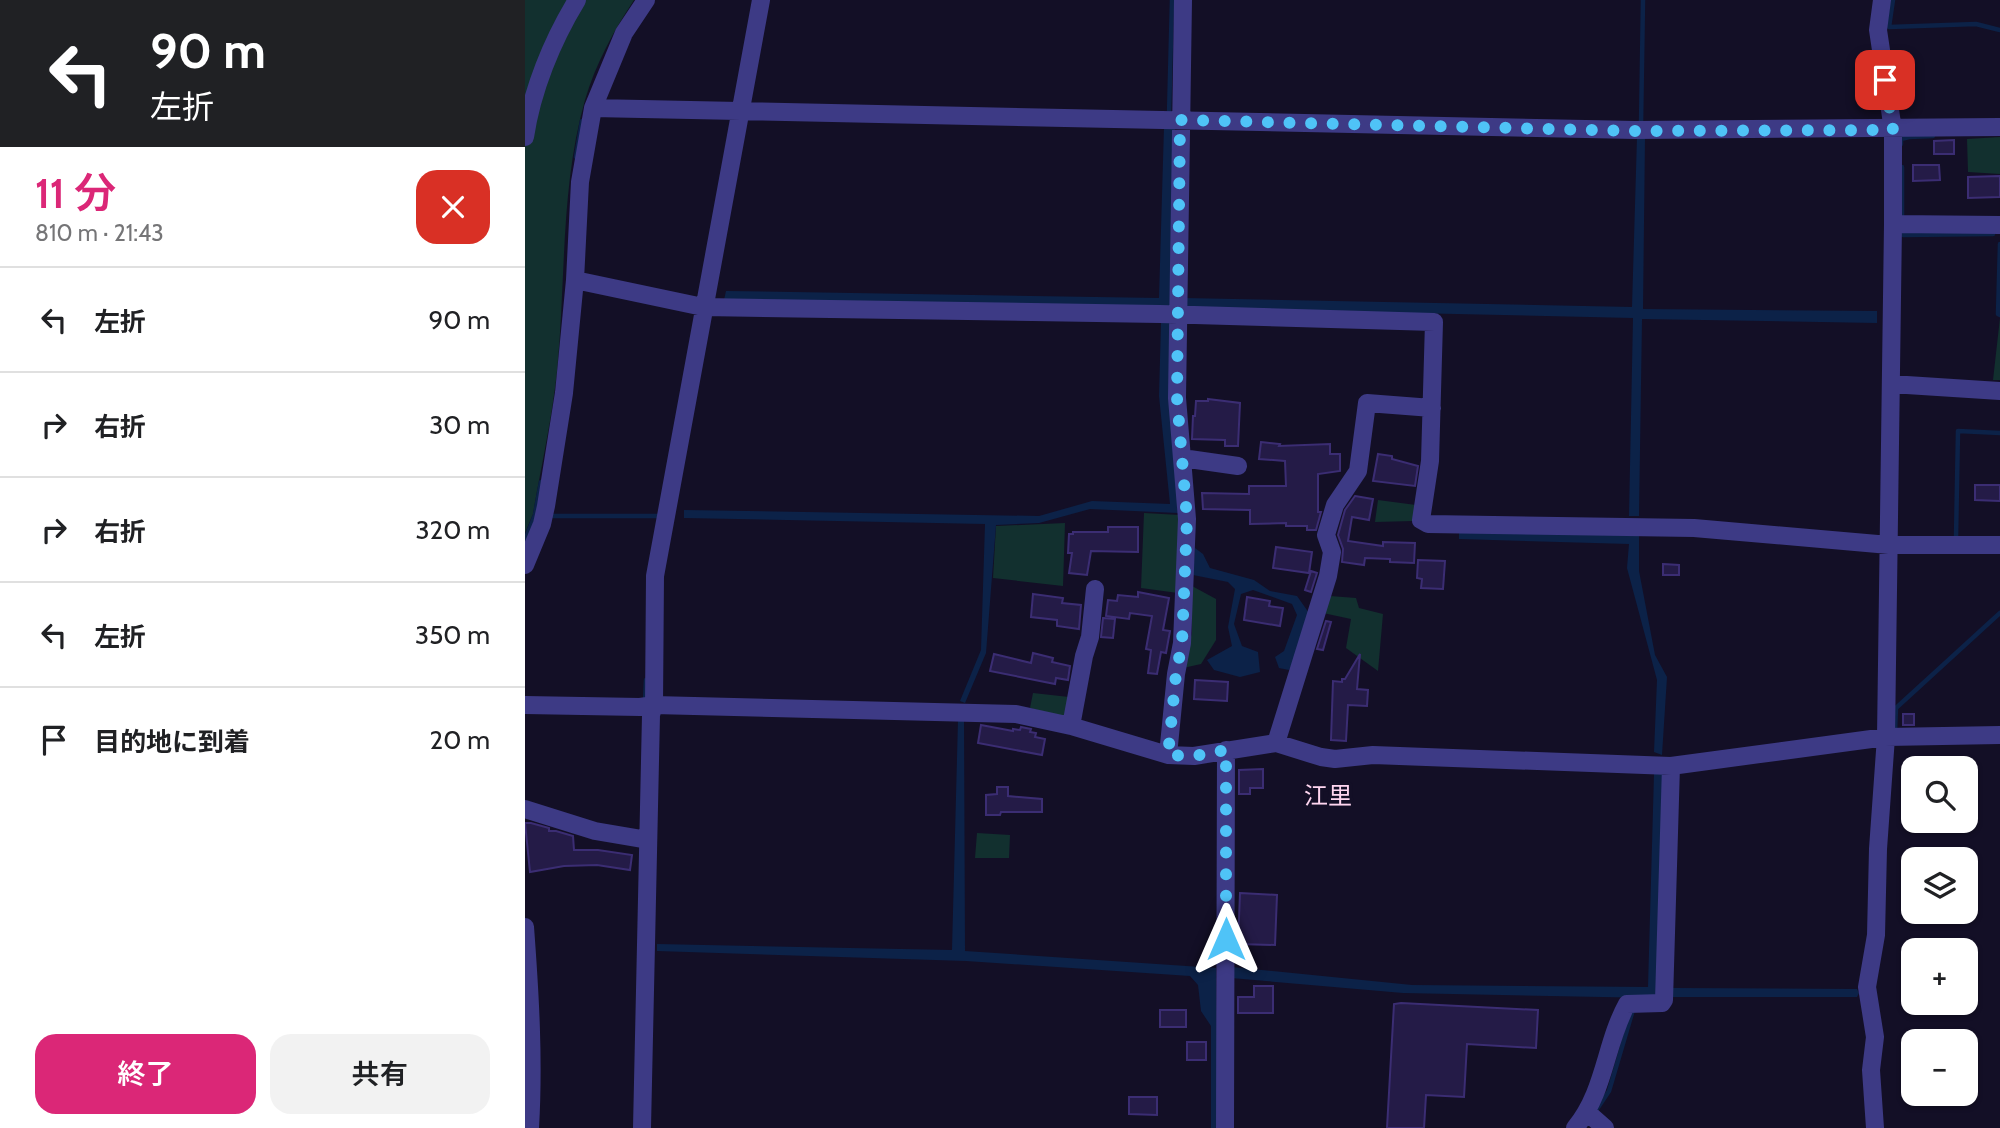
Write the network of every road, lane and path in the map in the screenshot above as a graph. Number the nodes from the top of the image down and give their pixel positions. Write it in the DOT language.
graph roads {
  1 [pos="577,0"];
  2 [pos="646,0"];
  3 [pos="761,0"];
  4 [pos="1183,0"];
  5 [pos="1882,0"];
  6 [pos="593,108"];
  7 [pos="739,111"];
  8 [pos="1171,119"];
  9 [pos="2000,127"];
  10 [pos="1893,130"];
  11 [pos="525,137"];
  12 [pos="1893,224"];
  13 [pos="2000,226"];
  14 [pos="575,280"];
  15 [pos="696,305"];
  16 [pos="1169,314"];
  17 [pos="1891,384"];
  18 [pos="2000,391"];
  19 [pos="1432,408"];
  20 [pos="1182,458"];
  21 [pos="1238,466"];
  22 [pos="1889,545"];
  23 [pos="2000,545"];
  24 [pos="525,565"];
  25 [pos="1095,589"];
  26 [pos="525,705"];
  27 [pos="654,705"];
  28 [pos="1071,726"];
  29 [pos="2000,735"];
  30 [pos="1887,737"];
  31 [pos="1276,743"];
  32 [pos="1226,750"];
  33 [pos="1168,755"];
  34 [pos="1662,765"];
  35 [pos="525,809"];
  36 [pos="642,839"];
  37 [pos="525,927"];
  38 [pos="529,1014"];
  39 [pos="1596,1120"];
  40 [pos="1227,1123"];
  41 [pos="530,1128"];
  42 [pos="642,1128"];
  43 [pos="1575,1128"];
  44 [pos="1875,1128"];
  1 -- 11 [label="street"];
  2 -- 6 [label="street"];
  3 -- 7 [label="street"];
  4 -- 8 [label="street"];
  5 -- 10 [label="street"];
  6 -- 7 [label="street"];
  6 -- 14 [label="street"];
  7 -- 8 [label="street"];
  7 -- 15 [label="street"];
  8 -- 10 [label="street"];
  8 -- 16 [label="street"];
  9 -- 10 [label="street"];
  10 -- 12 [label="street"];
  12 -- 13 [label="street"];
  12 -- 17 [label="street"];
  14 -- 15 [label="street"];
  14 -- 24 [label="street"];
  15 -- 16 [label="street"];
  15 -- 27 [label="street"];
  16 -- 19 [label="street"];
  16 -- 20 [label="street"];
  17 -- 18 [label="street"];
  17 -- 22 [label="street"];
  19 -- 22 [label="street"];
  19 -- 31 [label="street"];
  20 -- 21 [label="street"];
  20 -- 33 [label="street"];
  22 -- 23 [label="street"];
  22 -- 30 [label="street"];
  25 -- 28 [label="street"];
  26 -- 27 [label="street"];
  27 -- 28 [label="street"];
  27 -- 36 [label="street"];
  28 -- 33 [label="street"];
  29 -- 30 [label="street"];
  30 -- 34 [label="street"];
  30 -- 44 [label="street"];
  31 -- 32 [label="street"];
  31 -- 34 [label="street"];
  32 -- 33 [label="street"];
  32 -- 40 [label="street"];
  34 -- 39 [label="street"];
  35 -- 36 [label="street"];
  36 -- 42 [label="street"];
  37 -- 38 [label="street"];
  38 -- 41 [label="street"];
  39 -- 43 [label="street"];
}
